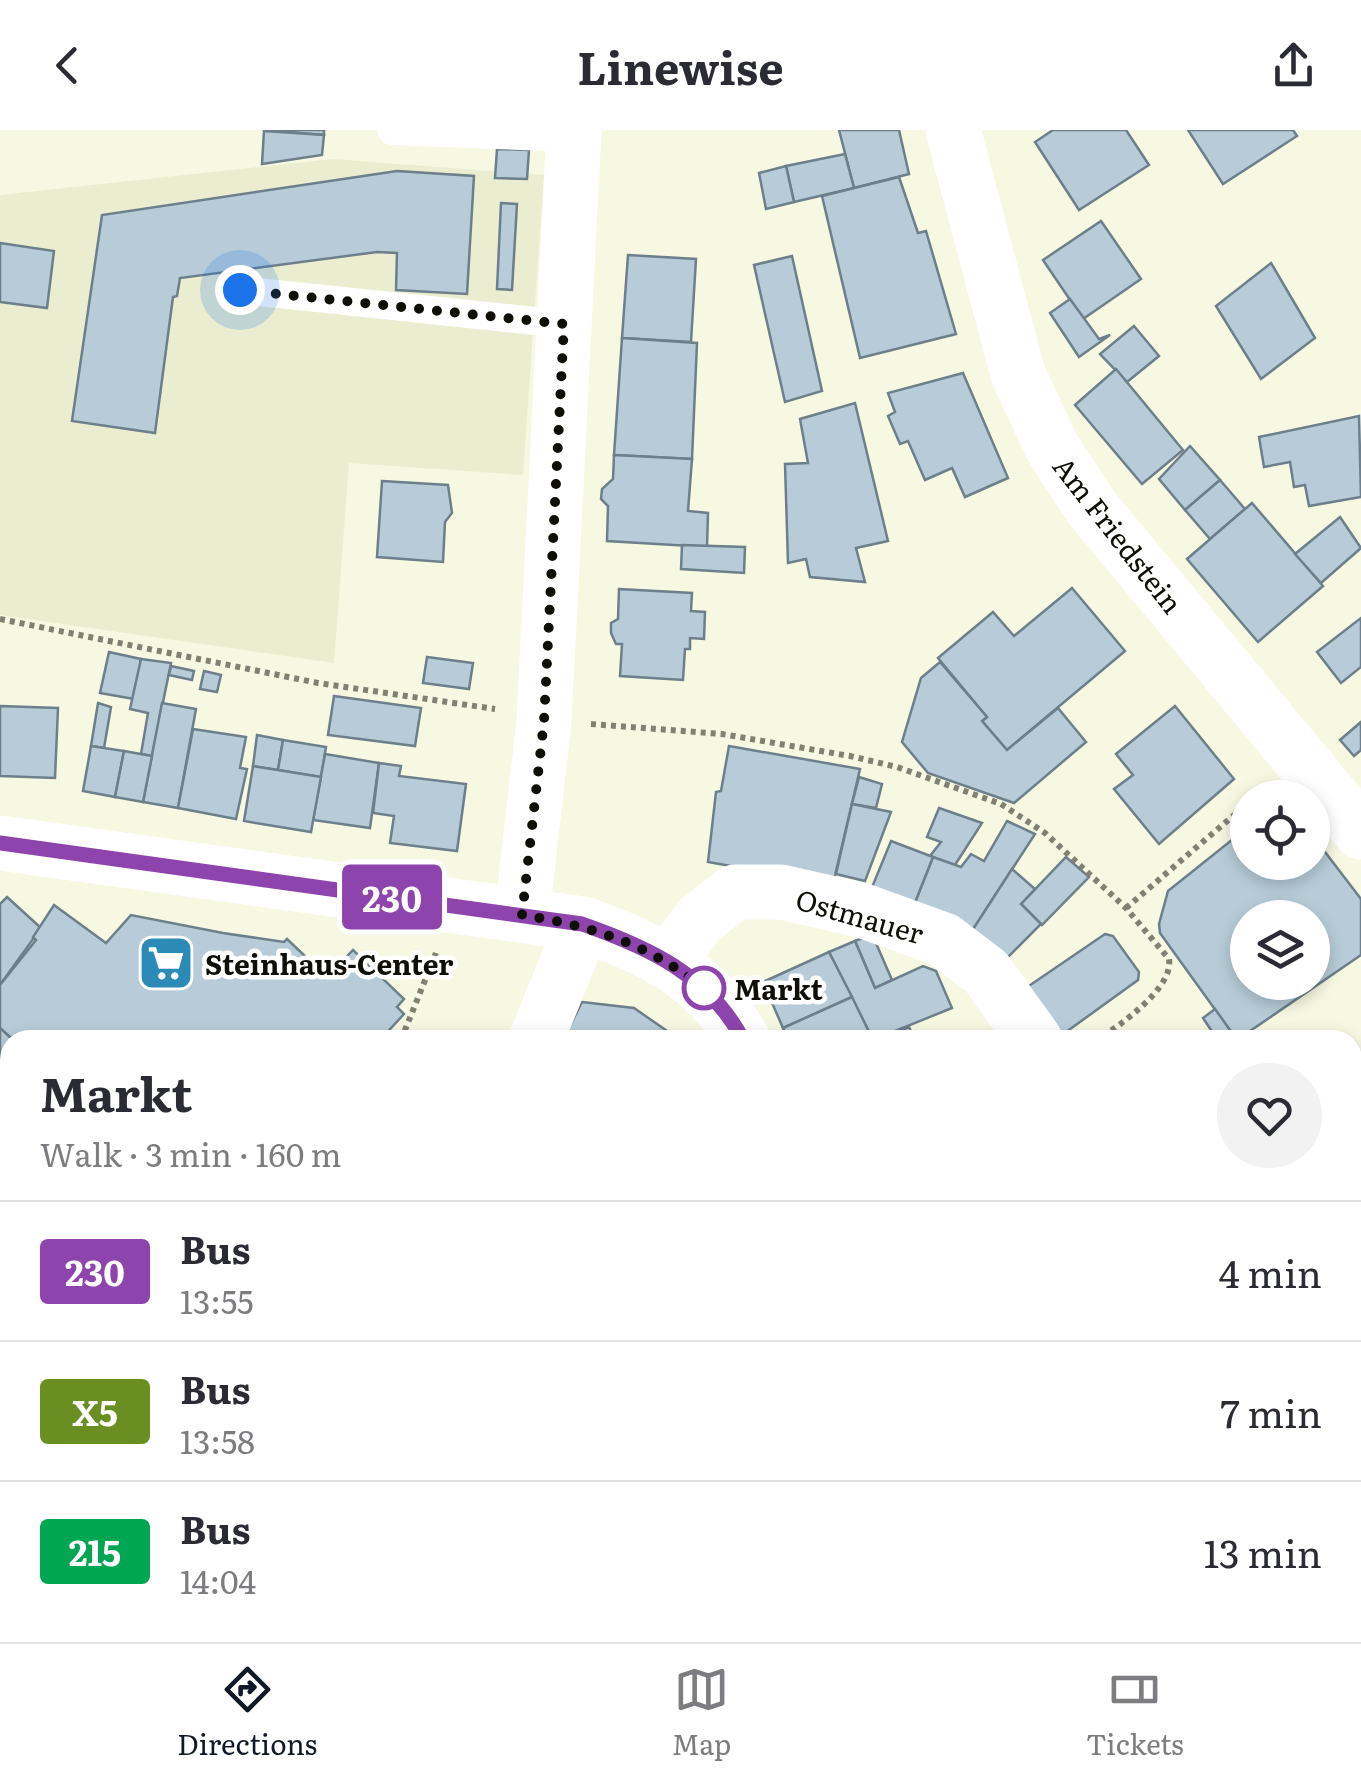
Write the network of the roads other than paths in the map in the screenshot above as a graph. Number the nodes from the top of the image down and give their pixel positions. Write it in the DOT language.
graph roads {
  1 [pos="953,130"];
  2 [pos="392,131"];
  3 [pos="574,134"];
  4 [pos="240,290"];
  5 [pos="564,324"];
  6 [pos="1361,832"];
  7 [pos="0,843"];
  8 [pos="522,915"];
  9 [pos="582,924"];
  10 [pos="669,960"];
  11 [pos="540,1030"];
  12 [pos="736,1030"];
  13 [pos="1029,1030"];
  1 -- 6 [label="street, Am Friedstein"];
  2 -- 3 [label="lane"];
  3 -- 5 [label="street"];
  4 -- 5 [label="lane"];
  5 -- 8 [label="street"];
  7 -- 8 [label="street"];
  8 -- 9 [label="street"];
  9 -- 10 [label="street"];
  9 -- 11 [label="street"];
  10 -- 12 [label="street"];
  10 -- 13 [label="street, Ostmauer"];
}
